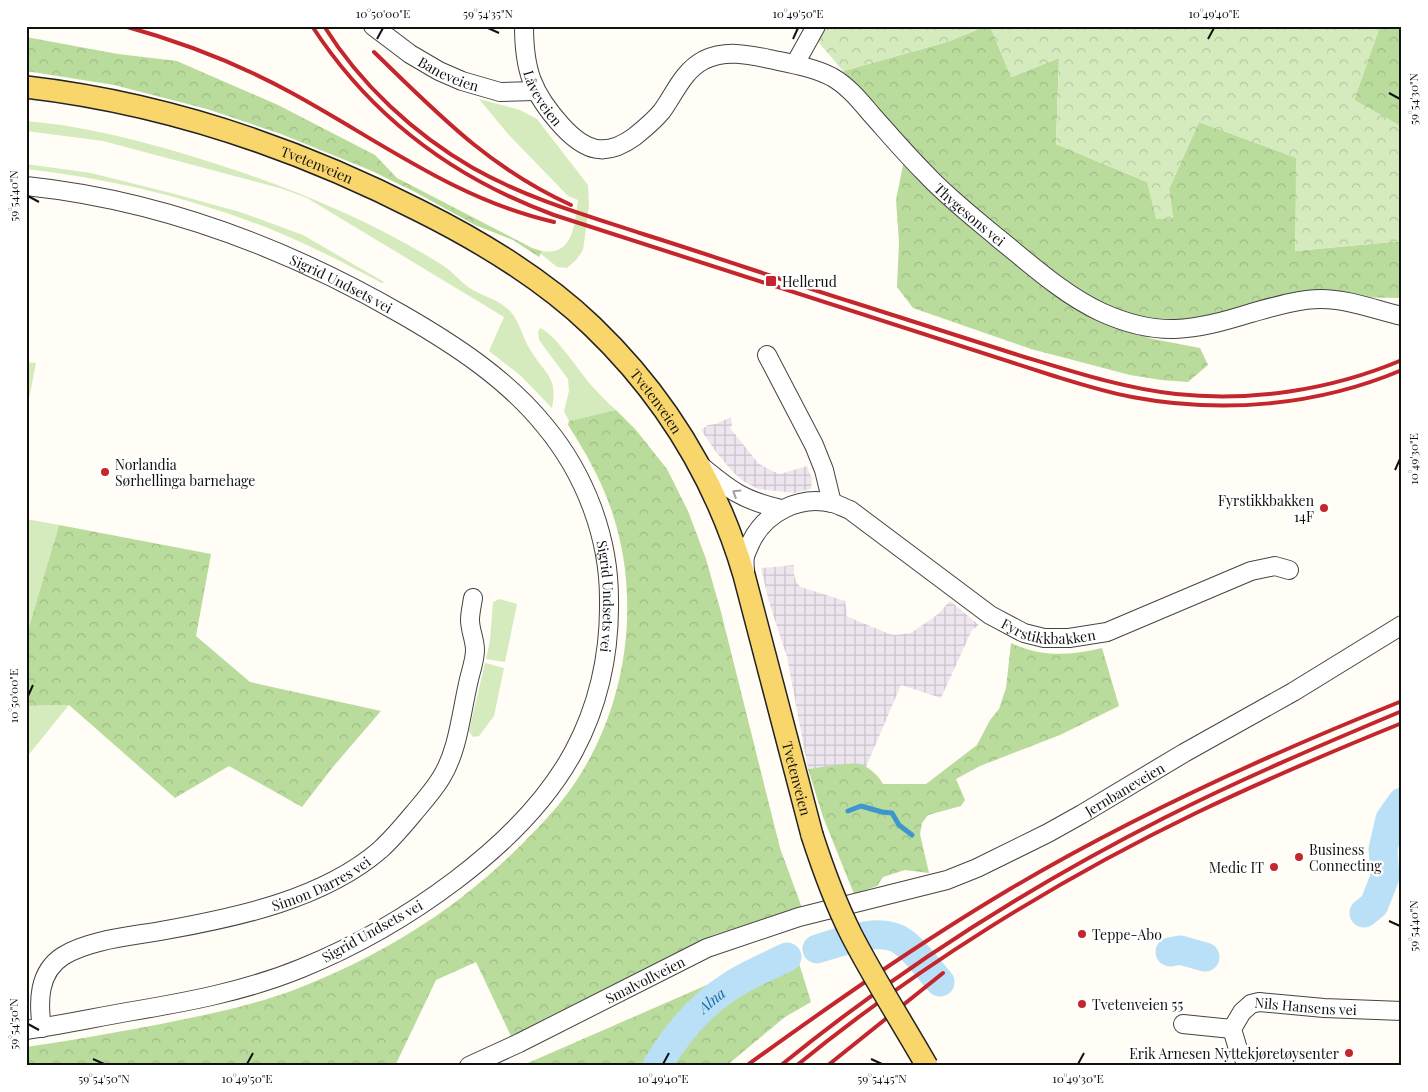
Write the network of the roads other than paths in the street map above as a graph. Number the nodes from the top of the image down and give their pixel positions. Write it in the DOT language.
graph roads {
  1 [pos="373,26"];
  2 [pos="524,26"];
  3 [pos="816,26"];
  4 [pos="795,64"];
  5 [pos="26,87"];
  6 [pos="535,90"];
  7 [pos="598,149"];
  8 [pos="26,186"];
  9 [pos="1402,316"];
  10 [pos="767,355"];
  11 [pos="699,464"];
  12 [pos="832,503"];
  13 [pos="781,509"];
  14 [pos="1289,570"];
  15 [pos="744,576"];
  16 [pos="473,598"];
  17 [pos="1402,625"];
  18 [pos="828,910"];
  19 [pos="1402,1011"];
  20 [pos="1183,1024"];
  21 [pos="34,1029"];
  22 [pos="1232,1029"];
  23 [pos="469,1066"];
  24 [pos="927,1066"];
  25 [pos="1249,1066"];
  1 -- 6 [label="street, Baneveien"];
  2 -- 6 [label="street, Låveveien"];
  3 -- 4 [label="street"];
  4 -- 7 [label="street, Thygesons vei"];
  4 -- 9 [label="street, Thygesons vei"];
  5 -- 11 [label="main road, Tvetenveien"];
  6 -- 7 [label="street, Låveveien"];
  8 -- 21 [label="street, Sigrid Undsets vei"];
  10 -- 12 [label="street"];
  13 -- 11 [label="street, one-way"];
  11 -- 15 [label="main road, Tvetenveien"];
  12 -- 13 [label="street, Fyrstikkbakken"];
  12 -- 14 [label="street, Fyrstikkbakken"];
  13 -- 15 [label="street, Fyrstikkbakken"];
  15 -- 24 [label="main road, Tvetenveien, bridge"];
  16 -- 21 [label="street, Simon Darres vei"];
  17 -- 18 [label="street, Jernbaneveien"];
  18 -- 23 [label="street, Smalvollveien"];
  19 -- 22 [label="street, Nils Hansens vei"];
  20 -- 22 [label="street"];
  22 -- 25 [label="street"];
}
